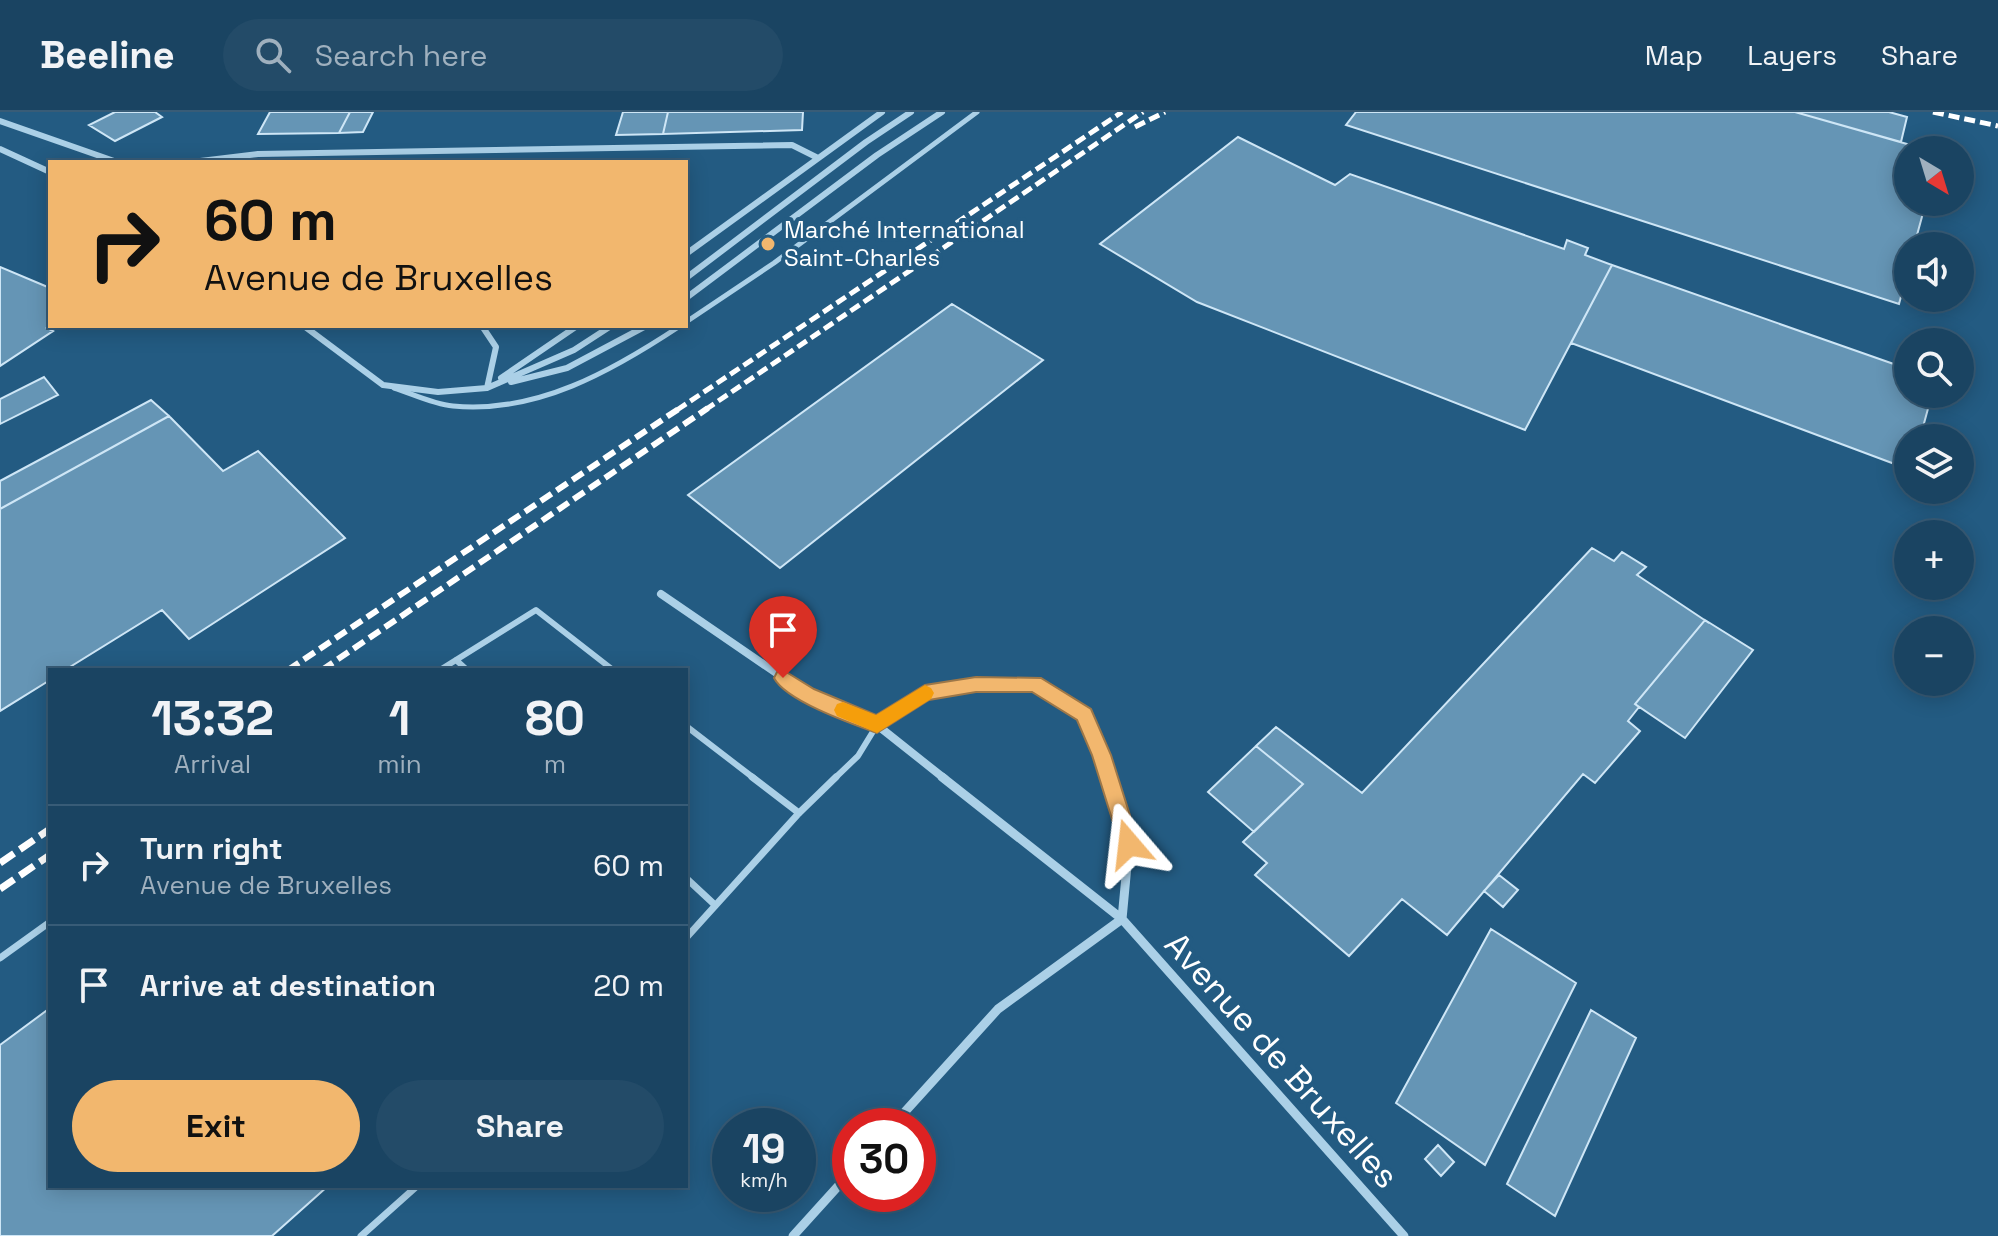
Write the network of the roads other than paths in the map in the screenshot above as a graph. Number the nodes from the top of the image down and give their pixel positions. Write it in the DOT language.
graph roads {
  1 [pos="882,112"];
  2 [pos="911,112"];
  3 [pos="942,112"];
  4 [pos="977,112"];
  5 [pos="0,121"];
  6 [pos="0,149"];
  7 [pos="818,158"];
  8 [pos="111,160"];
  9 [pos="208,160"];
  10 [pos="48,171"];
  11 [pos="688,253"];
  12 [pos="688,276"];
  13 [pos="688,297"];
  14 [pos="688,321"];
  15 [pos="307,328"];
  16 [pos="483,328"];
  17 [pos="574,328"];
  18 [pos="608,328"];
  19 [pos="642,328"];
  20 [pos="677,328"];
  21 [pos="383,385"];
  22 [pos="487,388"];
  23 [pos="661,594"];
  24 [pos="456,660"];
  25 [pos="443,668"];
  26 [pos="465,668"];
  27 [pos="610,668"];
  28 [pos="877,725"];
  29 [pos="688,728"];
  30 [pos="799,813"];
  31 [pos="688,880"];
  32 [pos="715,905"];
  33 [pos="1122,919"];
  34 [pos="48,923"];
  35 [pos="688,936"];
  36 [pos="0,958"];
  37 [pos="908,1108"];
  38 [pos="415,1188"];
  39 [pos="832,1193"];
  40 [pos="361,1236"];
  41 [pos="793,1236"];
  42 [pos="1404,1236"];
  1 -- 7 [label="street"];
  2 -- 12 [label="street"];
  3 -- 13 [label="street"];
  4 -- 14 [label="lane"];
  5 -- 8 [label="street"];
  6 -- 10 [label="street"];
  7 -- 9 [label="street"];
  7 -- 11 [label="street"];
  15 -- 21 [label="street"];
  16 -- 22 [label="street"];
  17 -- 22 [label="street"];
  18 -- 22 [label="street"];
  19 -- 22 [label="street"];
  20 -- 21 [label="lane"];
  21 -- 22 [label="street"];
  23 -- 28 [label="street, Avenue de Bruxelles"];
  24 -- 25 [label="lane"];
  24 -- 26 [label="lane"];
  24 -- 27 [label="lane"];
  28 -- 30 [label="lane"];
  28 -- 33 [label="street, Avenue de Bruxelles"];
  28 -- 33 [label="street"];
  29 -- 30 [label="lane"];
  30 -- 32 [label="lane"];
  31 -- 32 [label="lane"];
  32 -- 35 [label="lane"];
  33 -- 37 [label="street"];
  33 -- 42 [label="street, Avenue de Bruxelles"];
  34 -- 36 [label="lane"];
  38 -- 40 [label="lane"];
  39 -- 41 [label="street"];
}
